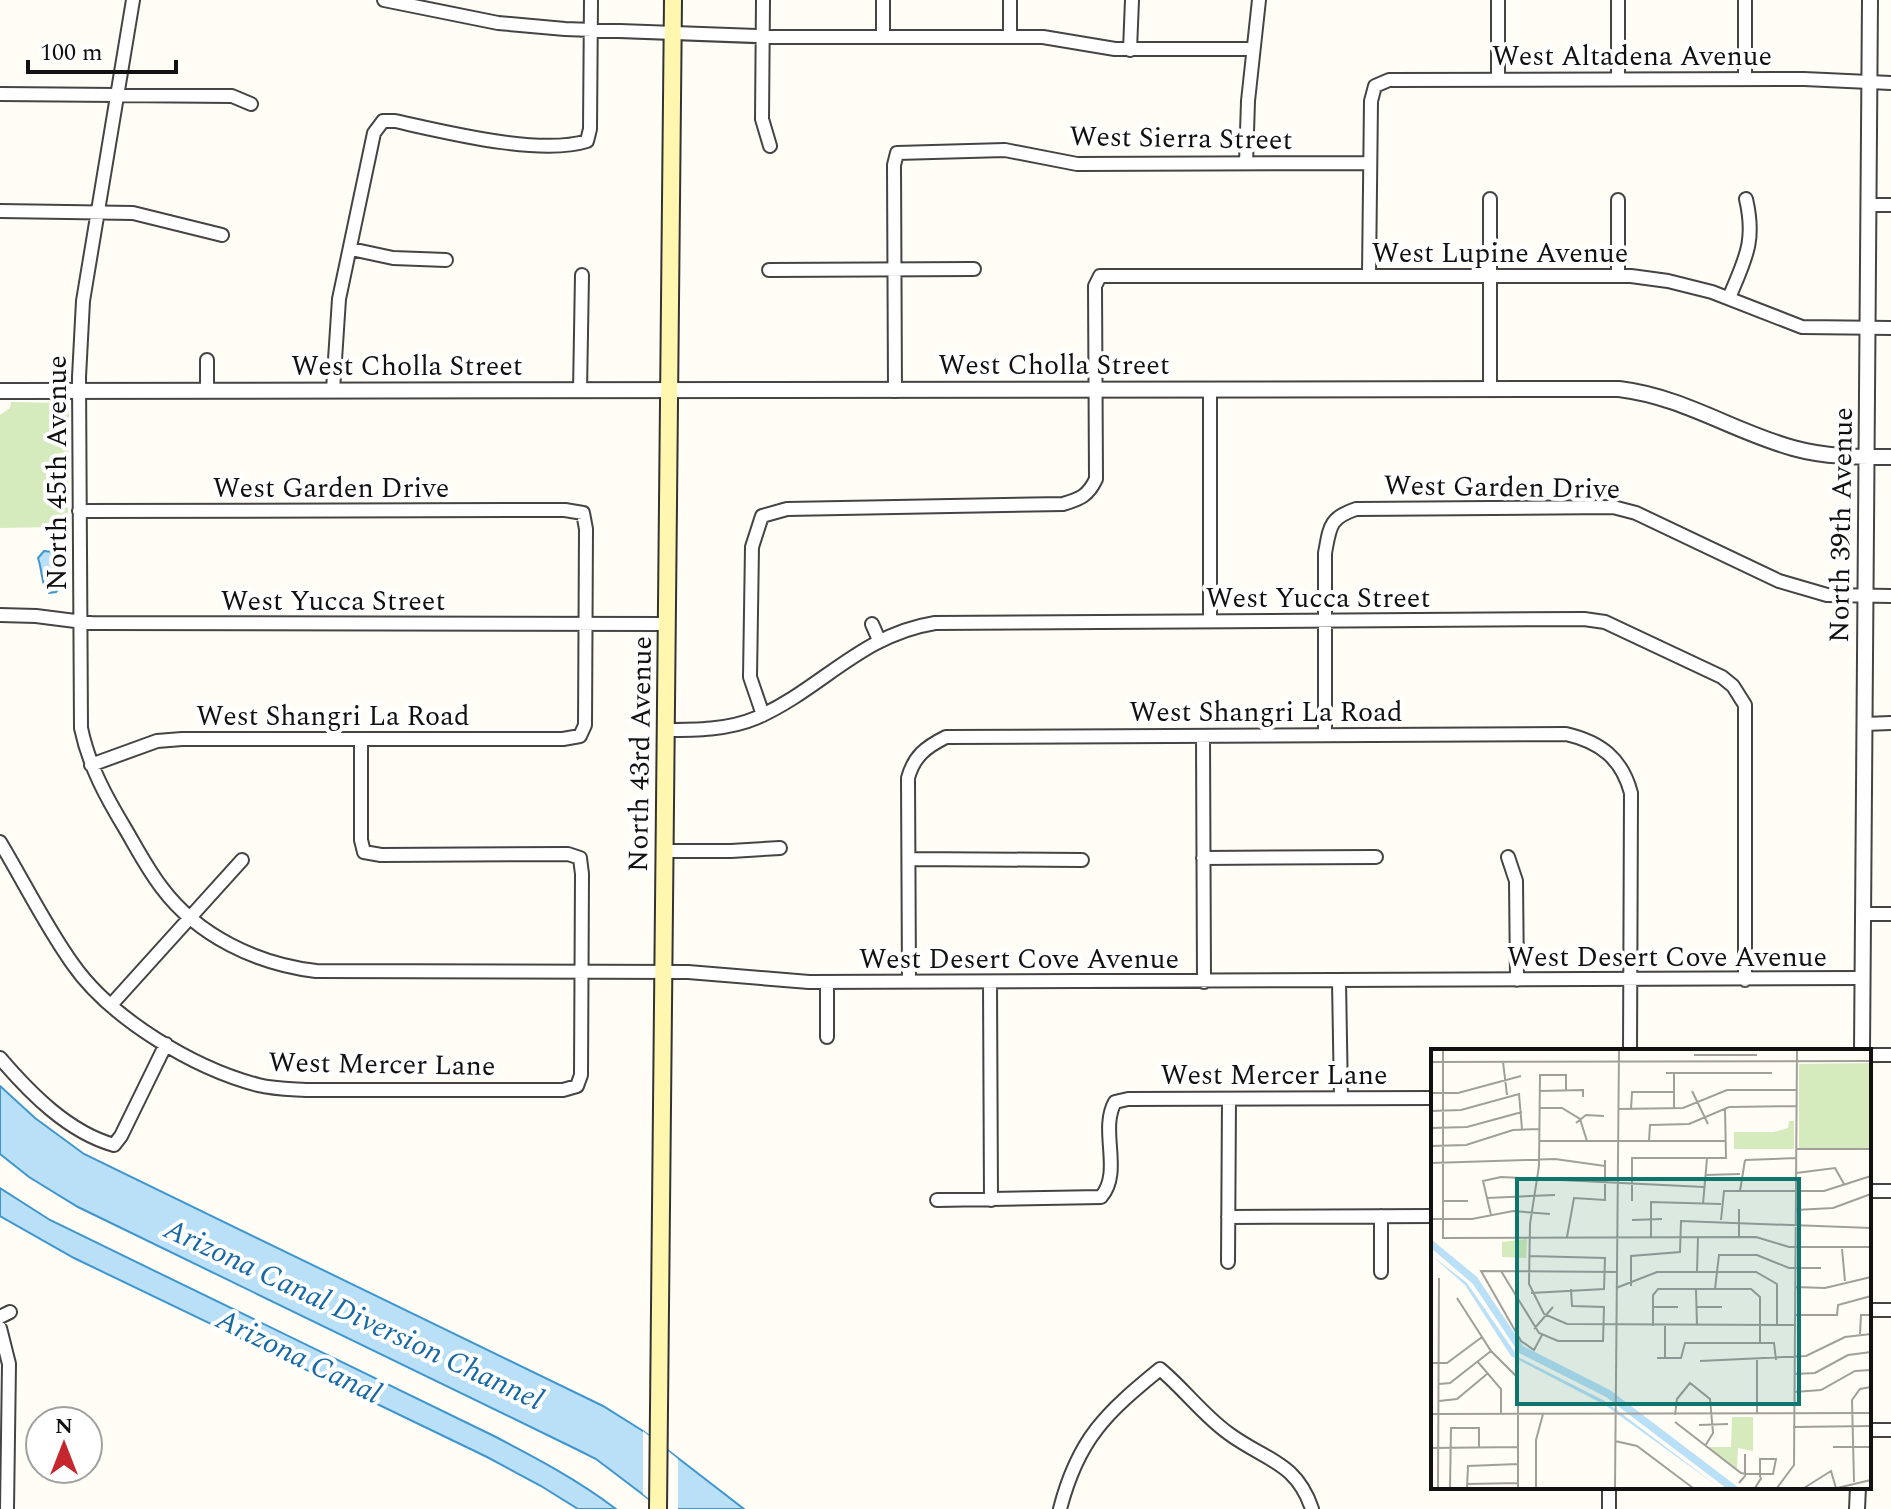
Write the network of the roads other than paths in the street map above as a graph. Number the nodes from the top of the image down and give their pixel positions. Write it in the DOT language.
graph roads {
  1 [pos="133,0"];
  2 [pos="384,0"];
  3 [pos="591,0"];
  4 [pos="673,0"];
  5 [pos="763,0"];
  6 [pos="883,0"];
  7 [pos="1010,0"];
  8 [pos="1132,0"];
  9 [pos="1259,0"];
  10 [pos="1498,0"];
  11 [pos="1618,0"];
  12 [pos="1745,0"];
  13 [pos="1870,0"];
  14 [pos="591,30"];
  15 [pos="673,31"];
  16 [pos="763,37"];
  17 [pos="883,37"];
  18 [pos="1010,37"];
  19 [pos="1253,49"];
  20 [pos="1130,50"];
  21 [pos="1618,79"];
  22 [pos="1745,79"];
  23 [pos="1498,80"];
  24 [pos="1869,82"];
  25 [pos="1891,83"];
  26 [pos="0,94"];
  27 [pos="116,94"];
  28 [pos="251,104"];
  29 [pos="770,146"];
  30 [pos="1246,163"];
  31 [pos="1370,163"];
  32 [pos="1490,199"];
  33 [pos="1746,199"];
  34 [pos="1618,200"];
  35 [pos="1868,205"];
  36 [pos="1891,205"];
  37 [pos="0,211"];
  38 [pos="97,211"];
  39 [pos="222,235"];
  40 [pos="351,249"];
  41 [pos="446,260"];
  42 [pos="895,269"];
  43 [pos="974,269"];
  44 [pos="769,270"];
  45 [pos="582,275"];
  46 [pos="1369,275"];
  47 [pos="1489,275"];
  48 [pos="1618,275"];
  49 [pos="1729,298"];
  50 [pos="1867,328"];
  51 [pos="1891,328"];
  52 [pos="207,360"];
  53 [pos="1490,389"];
  54 [pos="333,390"];
  55 [pos="1095,390"];
  56 [pos="1210,390"];
  57 [pos="0,391"];
  58 [pos="79,391"];
  59 [pos="207,391"];
  60 [pos="580,391"];
  61 [pos="895,391"];
  62 [pos="668,392"];
  63 [pos="1867,457"];
  64 [pos="1891,457"];
  65 [pos="79,511"];
  66 [pos="1865,596"];
  67 [pos="1891,596"];
  68 [pos="0,615"];
  69 [pos="1210,621"];
  70 [pos="1324,621"];
  71 [pos="80,622"];
  72 [pos="585,624"];
  73 [pos="666,624"];
  74 [pos="872,624"];
  75 [pos="879,640"];
  76 [pos="763,715"];
  77 [pos="1891,723"];
  78 [pos="1864,724"];
  79 [pos="665,730"];
  80 [pos="1325,735"];
  81 [pos="1203,736"];
  82 [pos="361,739"];
  83 [pos="91,765"];
  84 [pos="0,842"];
  85 [pos="780,848"];
  86 [pos="664,851"];
  87 [pos="1376,857"];
  88 [pos="1508,857"];
  89 [pos="1203,858"];
  90 [pos="909,859"];
  91 [pos="242,860"];
  92 [pos="1082,860"];
  93 [pos="1863,914"];
  94 [pos="1891,914"];
  95 [pos="191,917"];
  96 [pos="581,972"];
  97 [pos="663,972"];
  98 [pos="1861,978"];
  99 [pos="1517,980"];
  100 [pos="1630,980"];
  101 [pos="1745,980"];
  102 [pos="1339,981"];
  103 [pos="827,982"];
  104 [pos="909,982"];
  105 [pos="990,982"];
  106 [pos="1204,982"];
  107 [pos="111,1005"];
  108 [pos="827,1037"];
  109 [pos="166,1044"];
  110 [pos="1630,1049"];
  111 [pos="1862,1049"];
  112 [pos="0,1058"];
  113 [pos="1341,1098"];
  114 [pos="1431,1098"];
  115 [pos="1229,1099"];
  116 [pos="937,1200"];
  117 [pos="991,1200"];
  118 [pos="1381,1216"];
  119 [pos="1431,1216"];
  120 [pos="1228,1217"];
  121 [pos="1228,1262"];
  122 [pos="1381,1272"];
  123 [pos="0,1328"];
  124 [pos="1858,1489"];
  125 [pos="7,1509"];
  126 [pos="658,1509"];
  127 [pos="1060,1509"];
  128 [pos="1312,1509"];
  129 [pos="1857,1509"];
  1 -- 27 [label="street, North 45th Avenue"];
  2 -- 14 [label="street"];
  3 -- 14 [label="street"];
  4 -- 15 [label="main road, North 43rd Avenue"];
  5 -- 16 [label="street"];
  6 -- 17 [label="street"];
  7 -- 18 [label="street"];
  8 -- 20 [label="street"];
  9 -- 19 [label="street"];
  10 -- 23 [label="street"];
  11 -- 21 [label="street"];
  12 -- 22 [label="street"];
  13 -- 24 [label="street, North 39th Avenue"];
  14 -- 15 [label="street"];
  14 -- 40 [label="street"];
  15 -- 16 [label="street"];
  15 -- 62 [label="main road, North 43rd Avenue"];
  16 -- 17 [label="street"];
  16 -- 29 [label="street"];
  17 -- 18 [label="street"];
  18 -- 20 [label="street"];
  19 -- 20 [label="street"];
  19 -- 30 [label="street"];
  21 -- 22 [label="street, West Altadena Avenue"];
  21 -- 23 [label="street, West Altadena Avenue"];
  22 -- 24 [label="street, West Altadena Avenue"];
  23 -- 31 [label="street, West Altadena Avenue"];
  24 -- 25 [label="street, West Altadena Avenue"];
  24 -- 35 [label="street, North 39th Avenue"];
  26 -- 27 [label="street"];
  27 -- 28 [label="street"];
  27 -- 38 [label="street, North 45th Avenue"];
  30 -- 31 [label="street, West Sierra Street"];
  30 -- 42 [label="street, West Sierra Street"];
  31 -- 46 [label="street"];
  32 -- 47 [label="street"];
  33 -- 49 [label="street"];
  34 -- 48 [label="street"];
  35 -- 36 [label="street"];
  35 -- 50 [label="street, North 39th Avenue"];
  37 -- 38 [label="street"];
  38 -- 39 [label="street"];
  38 -- 58 [label="street, North 45th Avenue"];
  40 -- 41 [label="street"];
  40 -- 54 [label="street"];
  42 -- 43 [label="street"];
  42 -- 44 [label="street"];
  42 -- 61 [label="street"];
  45 -- 60 [label="street"];
  46 -- 47 [label="street, West Lupine Avenue"];
  46 -- 55 [label="street, West Lupine Avenue"];
  47 -- 48 [label="street, West Lupine Avenue"];
  47 -- 53 [label="street"];
  48 -- 49 [label="street, West Lupine Avenue"];
  49 -- 50 [label="street, West Lupine Avenue"];
  50 -- 51 [label="street, West Lupine Avenue"];
  50 -- 63 [label="street, North 39th Avenue"];
  52 -- 59 [label="street"];
  53 -- 56 [label="street, West Cholla Street"];
  53 -- 63 [label="street, West Cholla Street"];
  54 -- 59 [label="street, West Cholla Street"];
  54 -- 60 [label="street, West Cholla Street"];
  55 -- 56 [label="street, West Cholla Street"];
  55 -- 61 [label="street, West Cholla Street"];
  55 -- 76 [label="street"];
  56 -- 69 [label="street"];
  57 -- 58 [label="street, West Cholla Street"];
  58 -- 59 [label="street, West Cholla Street"];
  58 -- 65 [label="street, North 45th Avenue"];
  60 -- 62 [label="street, West Cholla Street"];
  61 -- 62 [label="street, West Cholla Street"];
  62 -- 73 [label="main road, North 43rd Avenue"];
  63 -- 64 [label="street, West Cholla Street"];
  63 -- 66 [label="street, North 39th Avenue"];
  65 -- 71 [label="street, North 45th Avenue"];
  65 -- 72 [label="street, West Garden Drive"];
  66 -- 67 [label="street, West Garden Drive"];
  66 -- 70 [label="street, West Garden Drive"];
  66 -- 78 [label="street, North 39th Avenue"];
  68 -- 71 [label="street, West Yucca Street"];
  69 -- 70 [label="street, West Yucca Street"];
  69 -- 75 [label="street, West Yucca Street"];
  70 -- 80 [label="street"];
  70 -- 101 [label="street, West Yucca Street"];
  71 -- 72 [label="street, West Yucca Street"];
  71 -- 83 [label="street, North 45th Avenue"];
  72 -- 73 [label="street, West Yucca Street"];
  72 -- 82 [label="street, West Shangri La Road"];
  73 -- 79 [label="main road, North 43rd Avenue"];
  74 -- 75 [label="street"];
  75 -- 76 [label="street, West Yucca Street"];
  76 -- 79 [label="street, West Yucca Street"];
  77 -- 78 [label="street"];
  78 -- 93 [label="street, North 39th Avenue"];
  79 -- 86 [label="main road, North 43rd Avenue"];
  80 -- 81 [label="street, West Shangri La Road"];
  80 -- 100 [label="street, West Shangri La Road"];
  81 -- 89 [label="street"];
  81 -- 90 [label="street, West Shangri La Road"];
  82 -- 83 [label="street, West Shangri La Road"];
  82 -- 96 [label="street"];
  83 -- 95 [label="street, North 45th Avenue"];
  84 -- 107 [label="street, West Mercer Lane"];
  85 -- 86 [label="street"];
  86 -- 97 [label="main road, North 43rd Avenue"];
  87 -- 89 [label="street"];
  88 -- 99 [label="street"];
  89 -- 106 [label="street"];
  90 -- 92 [label="street"];
  90 -- 104 [label="street"];
  91 -- 95 [label="street"];
  93 -- 94 [label="street"];
  93 -- 98 [label="street, North 39th Avenue"];
  95 -- 96 [label="street, West Desert Cove Avenue"];
  95 -- 107 [label="street"];
  96 -- 97 [label="street, West Desert Cove Avenue"];
  96 -- 109 [label="street, West Mercer Lane"];
  97 -- 103 [label="street, West Desert Cove Avenue"];
  97 -- 126 [label="main road, North 43rd Avenue"];
  98 -- 101 [label="street, West Desert Cove Avenue"];
  98 -- 111 [label="street, North 39th Avenue"];
  99 -- 100 [label="street, West Desert Cove Avenue"];
  99 -- 102 [label="street, West Desert Cove Avenue"];
  100 -- 101 [label="street, West Desert Cove Avenue"];
  100 -- 110 [label="street"];
  102 -- 106 [label="street, West Desert Cove Avenue"];
  102 -- 113 [label="street"];
  103 -- 104 [label="street, West Desert Cove Avenue"];
  103 -- 108 [label="street"];
  104 -- 105 [label="street, West Desert Cove Avenue"];
  105 -- 106 [label="street, West Desert Cove Avenue"];
  105 -- 117 [label="street"];
  107 -- 109 [label="street, West Mercer Lane"];
  109 -- 112 [label="street"];
  113 -- 114 [label="street, West Mercer Lane"];
  113 -- 115 [label="street, West Mercer Lane"];
  115 -- 117 [label="street, West Mercer Lane"];
  115 -- 120 [label="street"];
  116 -- 117 [label="street"];
  118 -- 119 [label="street"];
  118 -- 120 [label="street"];
  118 -- 122 [label="street"];
  120 -- 121 [label="street"];
  123 -- 125 [label="street"];
  124 -- 129 [label="street"];
  127 -- 128 [label="street"];
}
